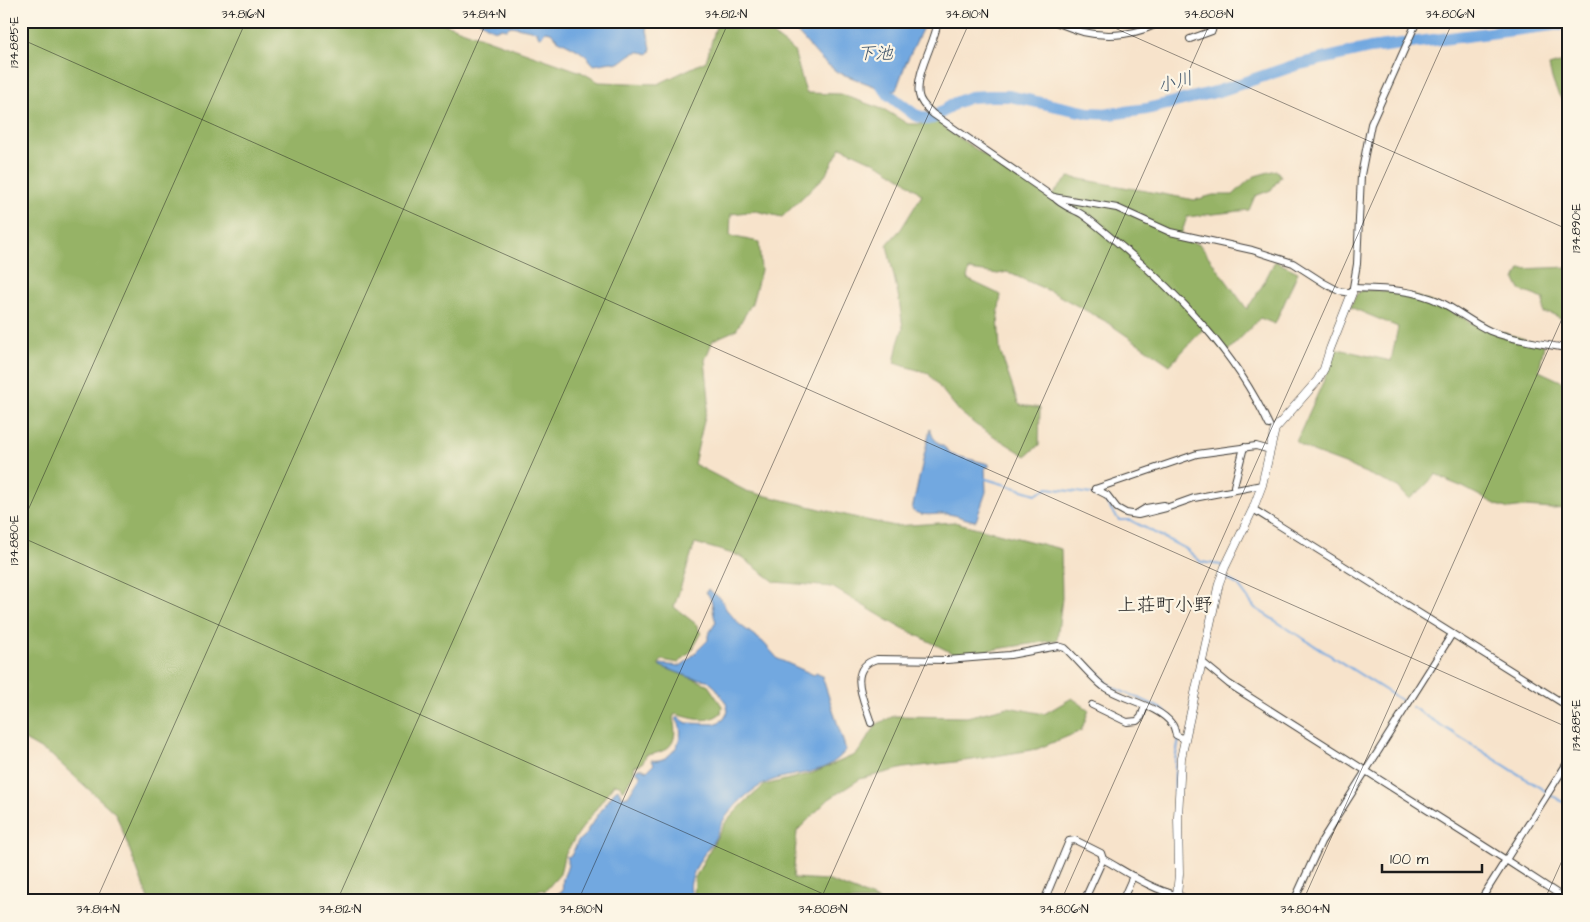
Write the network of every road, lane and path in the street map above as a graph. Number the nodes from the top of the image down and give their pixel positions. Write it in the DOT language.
graph roads {
  1 [pos="938,21"];
  2 [pos="1053,21"];
  3 [pos="1162,21"];
  4 [pos="1214,21"];
  5 [pos="1417,21"];
  6 [pos="1190,39"];
  7 [pos="1053,196"];
  8 [pos="1352,290"];
  9 [pos="1569,349"];
  10 [pos="1269,425"];
  11 [pos="1244,447"];
  12 [pos="1270,450"];
  13 [pos="1234,486"];
  14 [pos="1259,486"];
  15 [pos="1253,509"];
  16 [pos="1135,515"];
  17 [pos="1452,634"];
  18 [pos="1201,661"];
  19 [pos="1092,705"];
  20 [pos="1146,706"];
  21 [pos="1569,707"];
  22 [pos="871,723"];
  23 [pos="1184,739"];
  24 [pos="1569,760"];
  25 [pos="1365,771"];
  26 [pos="1103,859"];
  27 [pos="1506,860"];
  28 [pos="1133,876"];
  29 [pos="1166,892"];
  30 [pos="1177,895"];
  31 [pos="1567,898"];
  32 [pos="1044,901"];
  33 [pos="1084,901"];
  34 [pos="1122,901"];
  35 [pos="1162,901"];
  36 [pos="1189,901"];
  37 [pos="1294,901"];
  38 [pos="1480,901"];
  1 -- 7 [label="street"];
  2 -- 3 [label="street"];
  4 -- 6 [label="street"];
  5 -- 8 [label="street"];
  7 -- 8 [label="street"];
  7 -- 10 [label="street"];
  8 -- 9 [label="street"];
  8 -- 12 [label="street"];
  11 -- 12 [label="street"];
  11 -- 13 [label="street"];
  11 -- 16 [label="street"];
  12 -- 14 [label="street"];
  13 -- 14 [label="street"];
  13 -- 16 [label="street"];
  14 -- 15 [label="street"];
  14 -- 16 [label="street"];
  15 -- 17 [label="street"];
  15 -- 18 [label="street"];
  17 -- 21 [label="street"];
  17 -- 25 [label="street"];
  18 -- 23 [label="street"];
  18 -- 25 [label="street"];
  19 -- 20 [label="street"];
  20 -- 22 [label="street"];
  20 -- 23 [label="street"];
  23 -- 30 [label="street"];
  24 -- 27 [label="street"];
  25 -- 27 [label="street"];
  25 -- 37 [label="street"];
  26 -- 28 [label="street"];
  26 -- 32 [label="street"];
  26 -- 33 [label="street"];
  27 -- 31 [label="street"];
  27 -- 38 [label="street"];
  28 -- 29 [label="street"];
  28 -- 34 [label="street"];
  29 -- 30 [label="street"];
  29 -- 35 [label="street"];
  30 -- 36 [label="street"];
}
